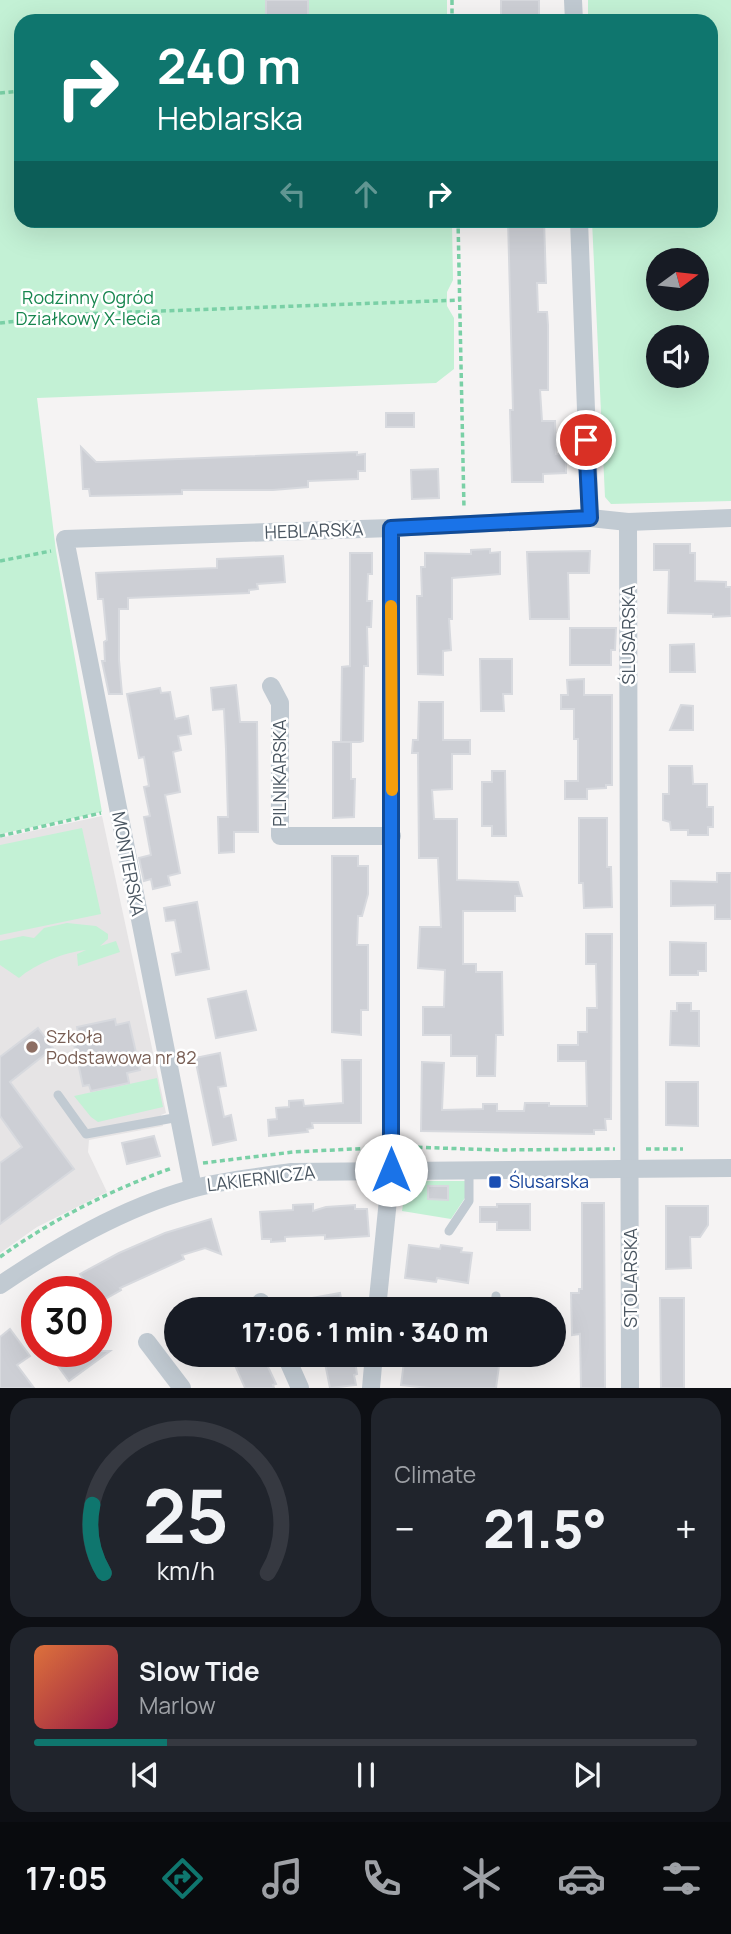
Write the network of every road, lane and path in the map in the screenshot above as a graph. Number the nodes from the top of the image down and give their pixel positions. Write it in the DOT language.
graph roads {
  1 [pos="458,228"];
  2 [pos="579,228"];
  3 [pos="460,300"];
  4 [pos="0,323"];
  5 [pos="590,518"];
  6 [pos="731,518"];
  7 [pos="628,522"];
  8 [pos="464,525"];
  9 [pos="391,528"];
  10 [pos="61,545"];
  11 [pos="0,561"];
  12 [pos="271,686"];
  13 [pos="117,810"];
  14 [pos="0,836"];
  15 [pos="392,836"];
  16 [pos="58,1095"];
  17 [pos="179,1117"];
  18 [pos="403,1147"];
  19 [pos="622,1149"];
  20 [pos="180,1166"];
  21 [pos="630,1168"];
  22 [pos="731,1168"];
  23 [pos="469,1169"];
  24 [pos="391,1170"];
  25 [pos="193,1188"];
  26 [pos="449,1231"];
  27 [pos="0,1257"];
  28 [pos="0,1285"];
  29 [pos="378,1297"];
  30 [pos="147,1342"];
  31 [pos="291,1367"];
  32 [pos="373,1367"];
  33 [pos="183,1388"];
  34 [pos="300,1388"];
  35 [pos="371,1388"];
  36 [pos="630,1388"];
  1 -- 3 [label="path"];
  2 -- 5 [label="street"];
  3 -- 4 [label="path"];
  3 -- 8 [label="path"];
  5 -- 7 [label="street, HEBLARSKA"];
  5 -- 8 [label="street, HEBLARSKA"];
  6 -- 7 [label="street, HEBLARSKA"];
  7 -- 21 [label="street, ŚLUSARSKA"];
  8 -- 9 [label="street, HEBLARSKA"];
  9 -- 10 [label="street, HEBLARSKA"];
  9 -- 15 [label="street"];
  10 -- 11 [label="path"];
  10 -- 13 [label="street, MONTERSKA"];
  12 -- 15 [label="street, PILNIKARSKA"];
  13 -- 14 [label="path"];
  13 -- 17 [label="street, MONTERSKA"];
  15 -- 24 [label="street"];
  16 -- 17 [label="lane"];
  17 -- 25 [label="street, MONTERSKA"];
  18 -- 19 [label="path"];
  20 -- 27 [label="path"];
  21 -- 22 [label="street, LAKIERNICZA"];
  21 -- 23 [label="street, LAKIERNICZA"];
  21 -- 36 [label="street, STOLARSKA"];
  23 -- 24 [label="street, LAKIERNICZA"];
  23 -- 26 [label="lane"];
  24 -- 25 [label="street, LAKIERNICZA"];
  24 -- 29 [label="street"];
  25 -- 28 [label="street, LAKIERNICZA"];
  30 -- 33 [label="street"];
  31 -- 34 [label="street"];
  32 -- 35 [label="street"];
}
